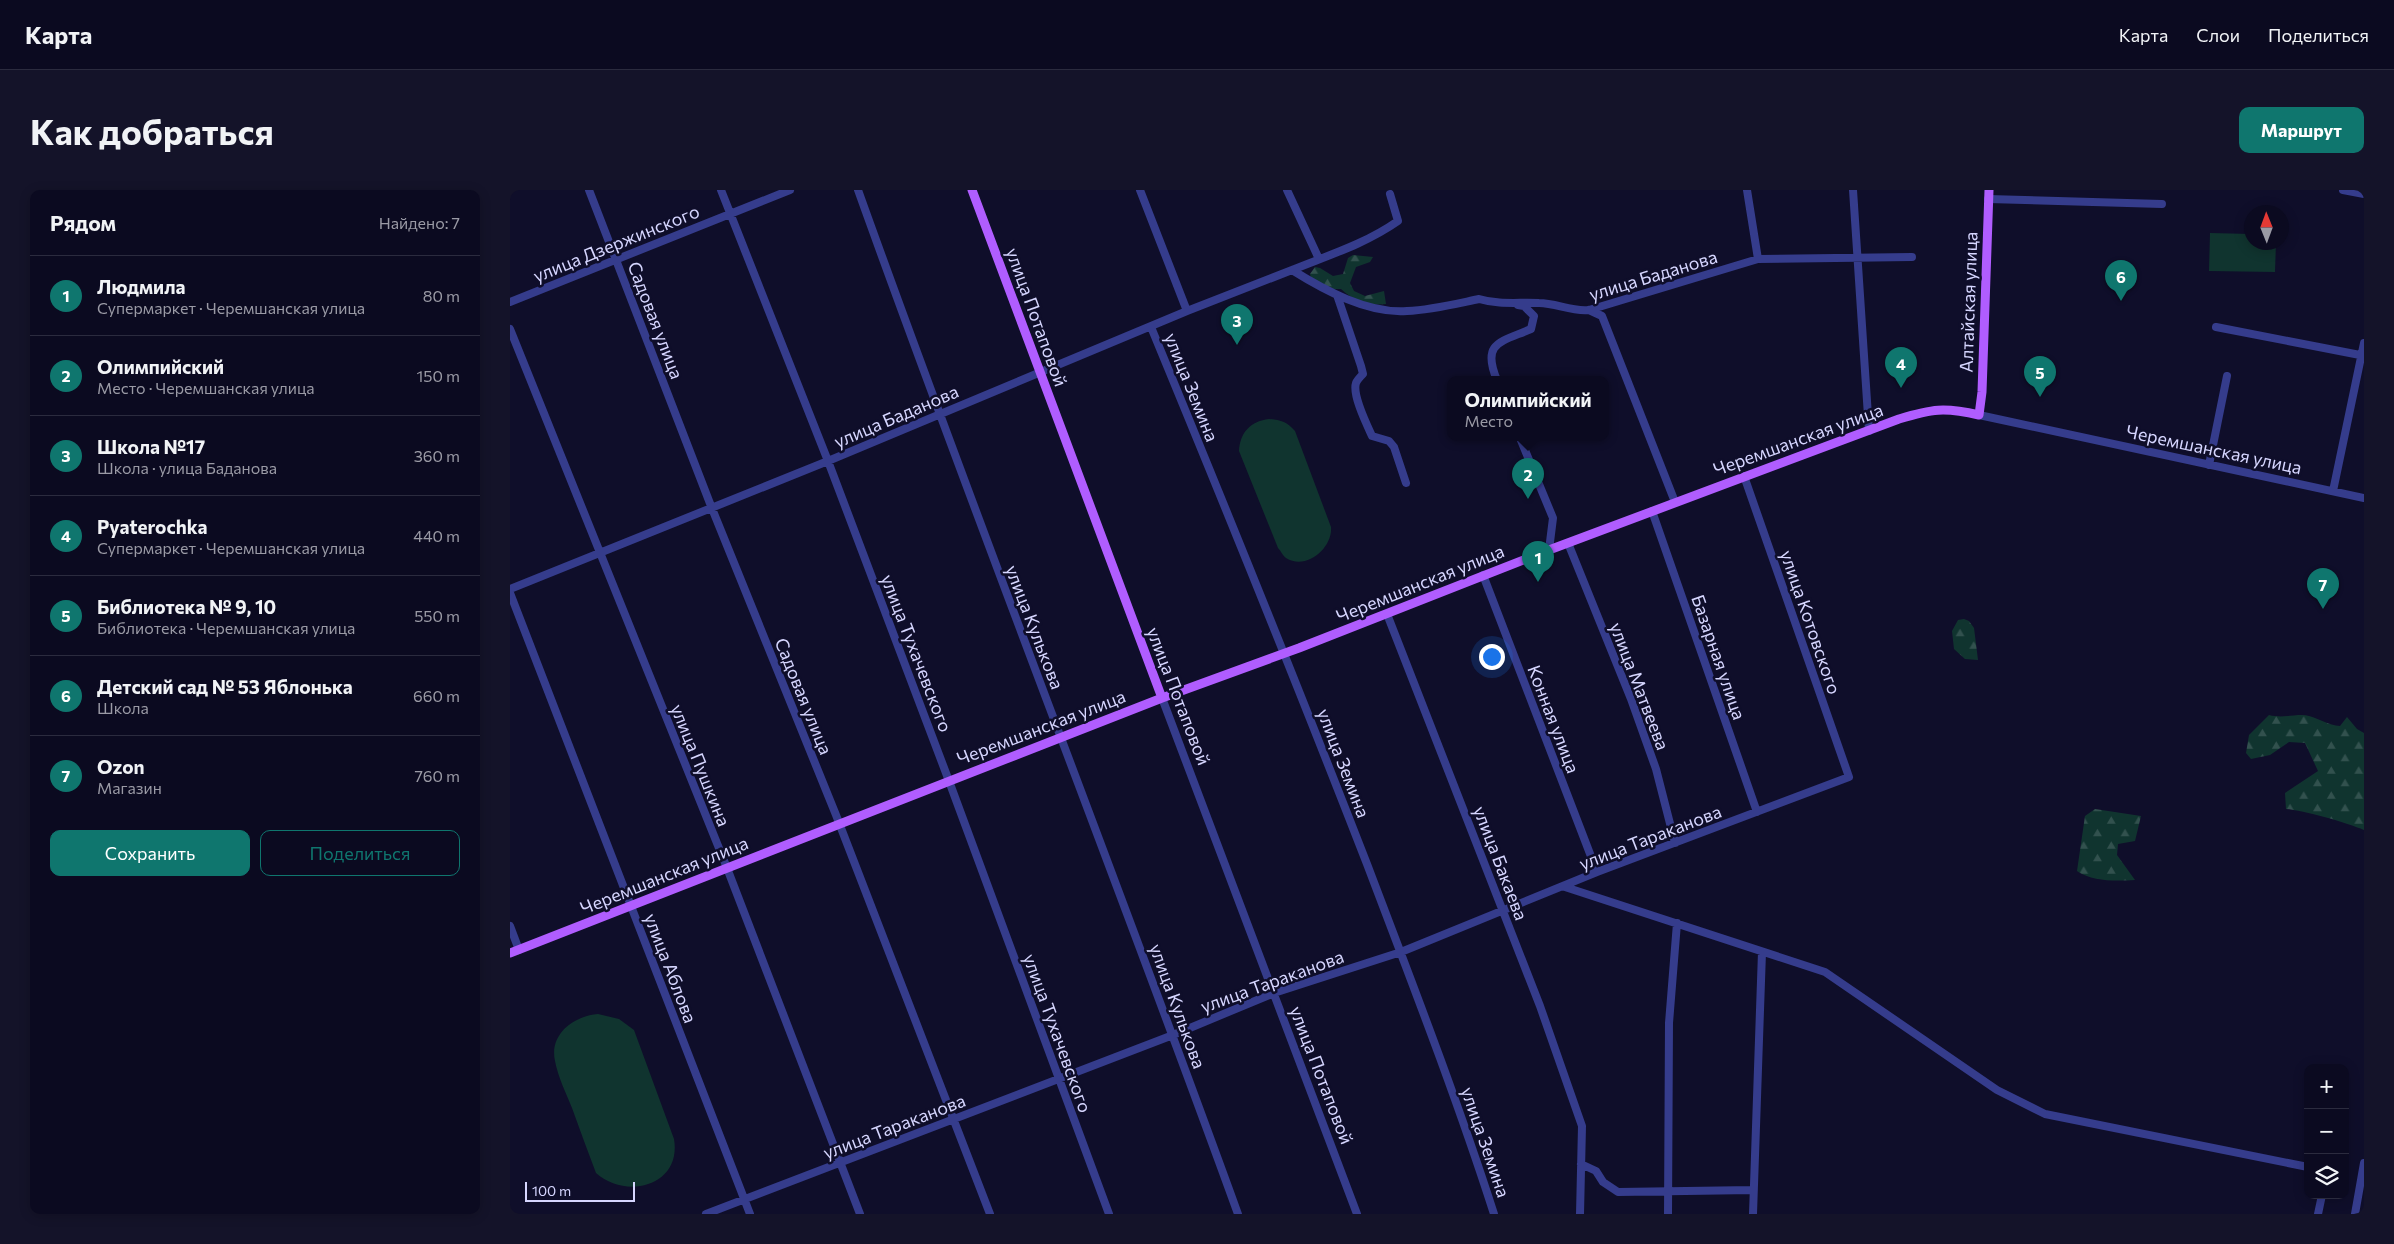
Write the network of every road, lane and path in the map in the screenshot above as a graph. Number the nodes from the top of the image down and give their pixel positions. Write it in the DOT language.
graph roads {
  1 [pos="589,190"];
  2 [pos="721,190"];
  3 [pos="790,190"];
  4 [pos="858,190"];
  5 [pos="972,190"];
  6 [pos="1140,190"];
  7 [pos="1287,190"];
  8 [pos="1747,190"];
  9 [pos="1853,190"];
  10 [pos="2343,190"];
  11 [pos="1390,194"];
  12 [pos="1988,194"];
  13 [pos="2364,194"];
  14 [pos="2162,204"];
  15 [pos="730,214"];
  16 [pos="1912,257"];
  17 [pos="1758,258"];
  18 [pos="1859,258"];
  19 [pos="1319,259"];
  20 [pos="616,260"];
  21 [pos="1292,270"];
  22 [pos="1337,295"];
  23 [pos="510,302"];
  24 [pos="1511,303"];
  25 [pos="1589,310"];
  26 [pos="1187,311"];
  27 [pos="1151,327"];
  28 [pos="2216,327"];
  29 [pos="510,329"];
  30 [pos="2364,343"];
  31 [pos="2360,355"];
  32 [pos="1040,373"];
  33 [pos="1496,376"];
  34 [pos="2227,376"];
  35 [pos="938,414"];
  36 [pos="1978,415"];
  37 [pos="1869,431"];
  38 [pos="1521,441"];
  39 [pos="828,461"];
  40 [pos="2209,464"];
  41 [pos="1744,476"];
  42 [pos="1406,483"];
  43 [pos="2332,491"];
  44 [pos="2364,498"];
  45 [pos="1676,502"];
  46 [pos="711,506"];
  47 [pos="1652,511"];
  48 [pos="1568,543"];
  49 [pos="1550,550"];
  50 [pos="600,553"];
  51 [pos="1482,575"];
  52 [pos="510,588"];
  53 [pos="510,593"];
  54 [pos="1388,614"];
  55 [pos="1285,653"];
  56 [pos="1162,698"];
  57 [pos="1060,737"];
  58 [pos="1849,777"];
  59 [pos="949,781"];
  60 [pos="1757,812"];
  61 [pos="840,823"];
  62 [pos="1675,843"];
  63 [pos="727,868"];
  64 [pos="1597,872"];
  65 [pos="1565,886"];
  66 [pos="631,906"];
  67 [pos="1504,911"];
  68 [pos="1678,923"];
  69 [pos="510,926"];
  70 [pos="519,950"];
  71 [pos="1401,952"];
  72 [pos="1762,952"];
  73 [pos="510,953"];
  74 [pos="1274,993"];
  75 [pos="1173,1035"];
  76 [pos="1058,1079"];
  77 [pos="954,1120"];
  78 [pos="840,1162"];
  79 [pos="2364,1163"];
  80 [pos="1581,1164"];
  81 [pos="2304,1166"];
  82 [pos="1753,1190"];
  83 [pos="1668,1192"];
  84 [pos="744,1199"];
  85 [pos="2321,1199"];
  86 [pos="706,1214"];
  87 [pos="750,1214"];
  88 [pos="860,1214"];
  89 [pos="990,1214"];
  90 [pos="1109,1214"];
  91 [pos="1238,1214"];
  92 [pos="1357,1214"];
  93 [pos="1494,1214"];
  94 [pos="1580,1214"];
  95 [pos="1668,1214"];
  96 [pos="1753,1214"];
  97 [pos="2318,1214"];
  98 [pos="2355,1214"];
  1 -- 20 [label="street, Садовая улица"];
  2 -- 15 [label="street, улица Тухачевского"];
  3 -- 15 [label="street, улица Дзержинского"];
  4 -- 35 [label="street, улица Кулькова"];
  5 -- 32 [label="main road, улица Потаповой"];
  6 -- 26 [label="street, улица Земина"];
  7 -- 19 [label="street"];
  8 -- 17 [label="street"];
  9 -- 18 [label="street"];
  10 -- 13 [label="street"];
  11 -- 19 [label="street, улица Баданова"];
  12 -- 14 [label="street"];
  12 -- 36 [label="main road, Алтайская улица"];
  15 -- 20 [label="street, улица Дзержинского"];
  15 -- 39 [label="street, улица Тухачевского"];
  16 -- 18 [label="street, улица Баданова"];
  17 -- 18 [label="street, улица Баданова"];
  17 -- 25 [label="street, улица Баданова"];
  18 -- 37 [label="street"];
  19 -- 21 [label="street, улица Баданова"];
  20 -- 23 [label="street, улица Дзержинского"];
  20 -- 46 [label="street, Садовая улица"];
  21 -- 22 [label="street, улица Баданова"];
  21 -- 26 [label="street, улица Баданова"];
  22 -- 24 [label="street, улица Баданова"];
  22 -- 42 [label="street"];
  24 -- 25 [label="street, улица Баданова"];
  24 -- 33 [label="street"];
  25 -- 45 [label="street"];
  26 -- 27 [label="street, улица Баданова"];
  27 -- 32 [label="street, улица Баданова"];
  27 -- 55 [label="street, улица Земина"];
  28 -- 31 [label="street"];
  29 -- 50 [label="street, улица Пушкина"];
  30 -- 31 [label="street"];
  31 -- 43 [label="street"];
  32 -- 35 [label="street, улица Баданова"];
  32 -- 56 [label="main road, улица Потаповой"];
  34 -- 40 [label="street"];
  35 -- 39 [label="street, улица Баданова"];
  35 -- 57 [label="street, улица Кулькова"];
  36 -- 37 [label="main road, Черемшанская улица"];
  36 -- 40 [label="street, Черемшанская улица"];
  37 -- 41 [label="main road, Черемшанская улица"];
  38 -- 49 [label="street"];
  39 -- 46 [label="street, улица Баданова"];
  39 -- 59 [label="street, улица Тухачевского"];
  40 -- 43 [label="street, Черемшанская улица"];
  41 -- 45 [label="main road, Черемшанская улица"];
  41 -- 58 [label="street, улица Котовского"];
  43 -- 44 [label="street, Черемшанская улица"];
  45 -- 47 [label="main road, Черемшанская улица"];
  46 -- 50 [label="street, улица Баданова"];
  46 -- 61 [label="street, Садовая улица"];
  47 -- 48 [label="main road, Черемшанская улица"];
  47 -- 60 [label="street, Базарная улица"];
  48 -- 49 [label="main road, Черемшанская улица"];
  48 -- 62 [label="street, улица Матвеева"];
  49 -- 51 [label="main road, Черемшанская улица"];
  50 -- 52 [label="street, улица Баданова"];
  50 -- 63 [label="street, улица Пушкина"];
  51 -- 54 [label="main road, Черемшанская улица"];
  51 -- 64 [label="street, Конная улица"];
  53 -- 66 [label="street, улица Аблова"];
  54 -- 55 [label="main road, Черемшанская улица"];
  54 -- 67 [label="street, улица Бакаева"];
  55 -- 56 [label="main road, Черемшанская улица"];
  55 -- 71 [label="street, улица Земина"];
  56 -- 57 [label="main road, Черемшанская улица"];
  56 -- 74 [label="street, улица Потаповой"];
  57 -- 59 [label="main road, Черемшанская улица"];
  57 -- 75 [label="street, улица Кулькова"];
  58 -- 60 [label="street, улица Тараканова"];
  59 -- 61 [label="main road, Черемшанская улица"];
  59 -- 76 [label="street, улица Тухачевского"];
  60 -- 62 [label="street, улица Тараканова"];
  61 -- 63 [label="main road, Черемшанская улица"];
  61 -- 77 [label="street, Садовая улица"];
  62 -- 64 [label="street, улица Тараканова"];
  63 -- 66 [label="main road, Черемшанская улица"];
  63 -- 78 [label="street, улица Пушкина"];
  64 -- 65 [label="street, улица Тараканова"];
  65 -- 67 [label="street, улица Тараканова"];
  65 -- 68 [label="street"];
  66 -- 70 [label="main road, Черемшанская улица"];
  66 -- 84 [label="street, улица Аблова"];
  67 -- 71 [label="street, улица Тараканова"];
  67 -- 80 [label="street, улица Бакаева"];
  68 -- 72 [label="street"];
  68 -- 83 [label="street"];
  69 -- 70 [label="street"];
  70 -- 73 [label="main road, Черемшанская улица"];
  71 -- 74 [label="street, улица Тараканова"];
  71 -- 93 [label="street, улица Земина"];
  72 -- 81 [label="street"];
  72 -- 82 [label="street"];
  74 -- 75 [label="street, улица Тараканова"];
  74 -- 92 [label="street, улица Потаповой"];
  75 -- 76 [label="street, улица Тараканова"];
  75 -- 91 [label="street, улица Кулькова"];
  76 -- 77 [label="street, улица Тараканова"];
  76 -- 90 [label="street, улица Тухачевского"];
  77 -- 78 [label="street, улица Тараканова"];
  77 -- 89 [label="street, Садовая улица"];
  78 -- 84 [label="street, улица Тараканова"];
  78 -- 88 [label="street, улица Пушкина"];
  79 -- 98 [label="street"];
  80 -- 83 [label="street"];
  80 -- 94 [label="street"];
  82 -- 83 [label="street"];
  82 -- 96 [label="street"];
  83 -- 95 [label="street"];
  84 -- 86 [label="street, улица Тараканова"];
  84 -- 87 [label="street, улица Аблова"];
  85 -- 97 [label="street"];
}
